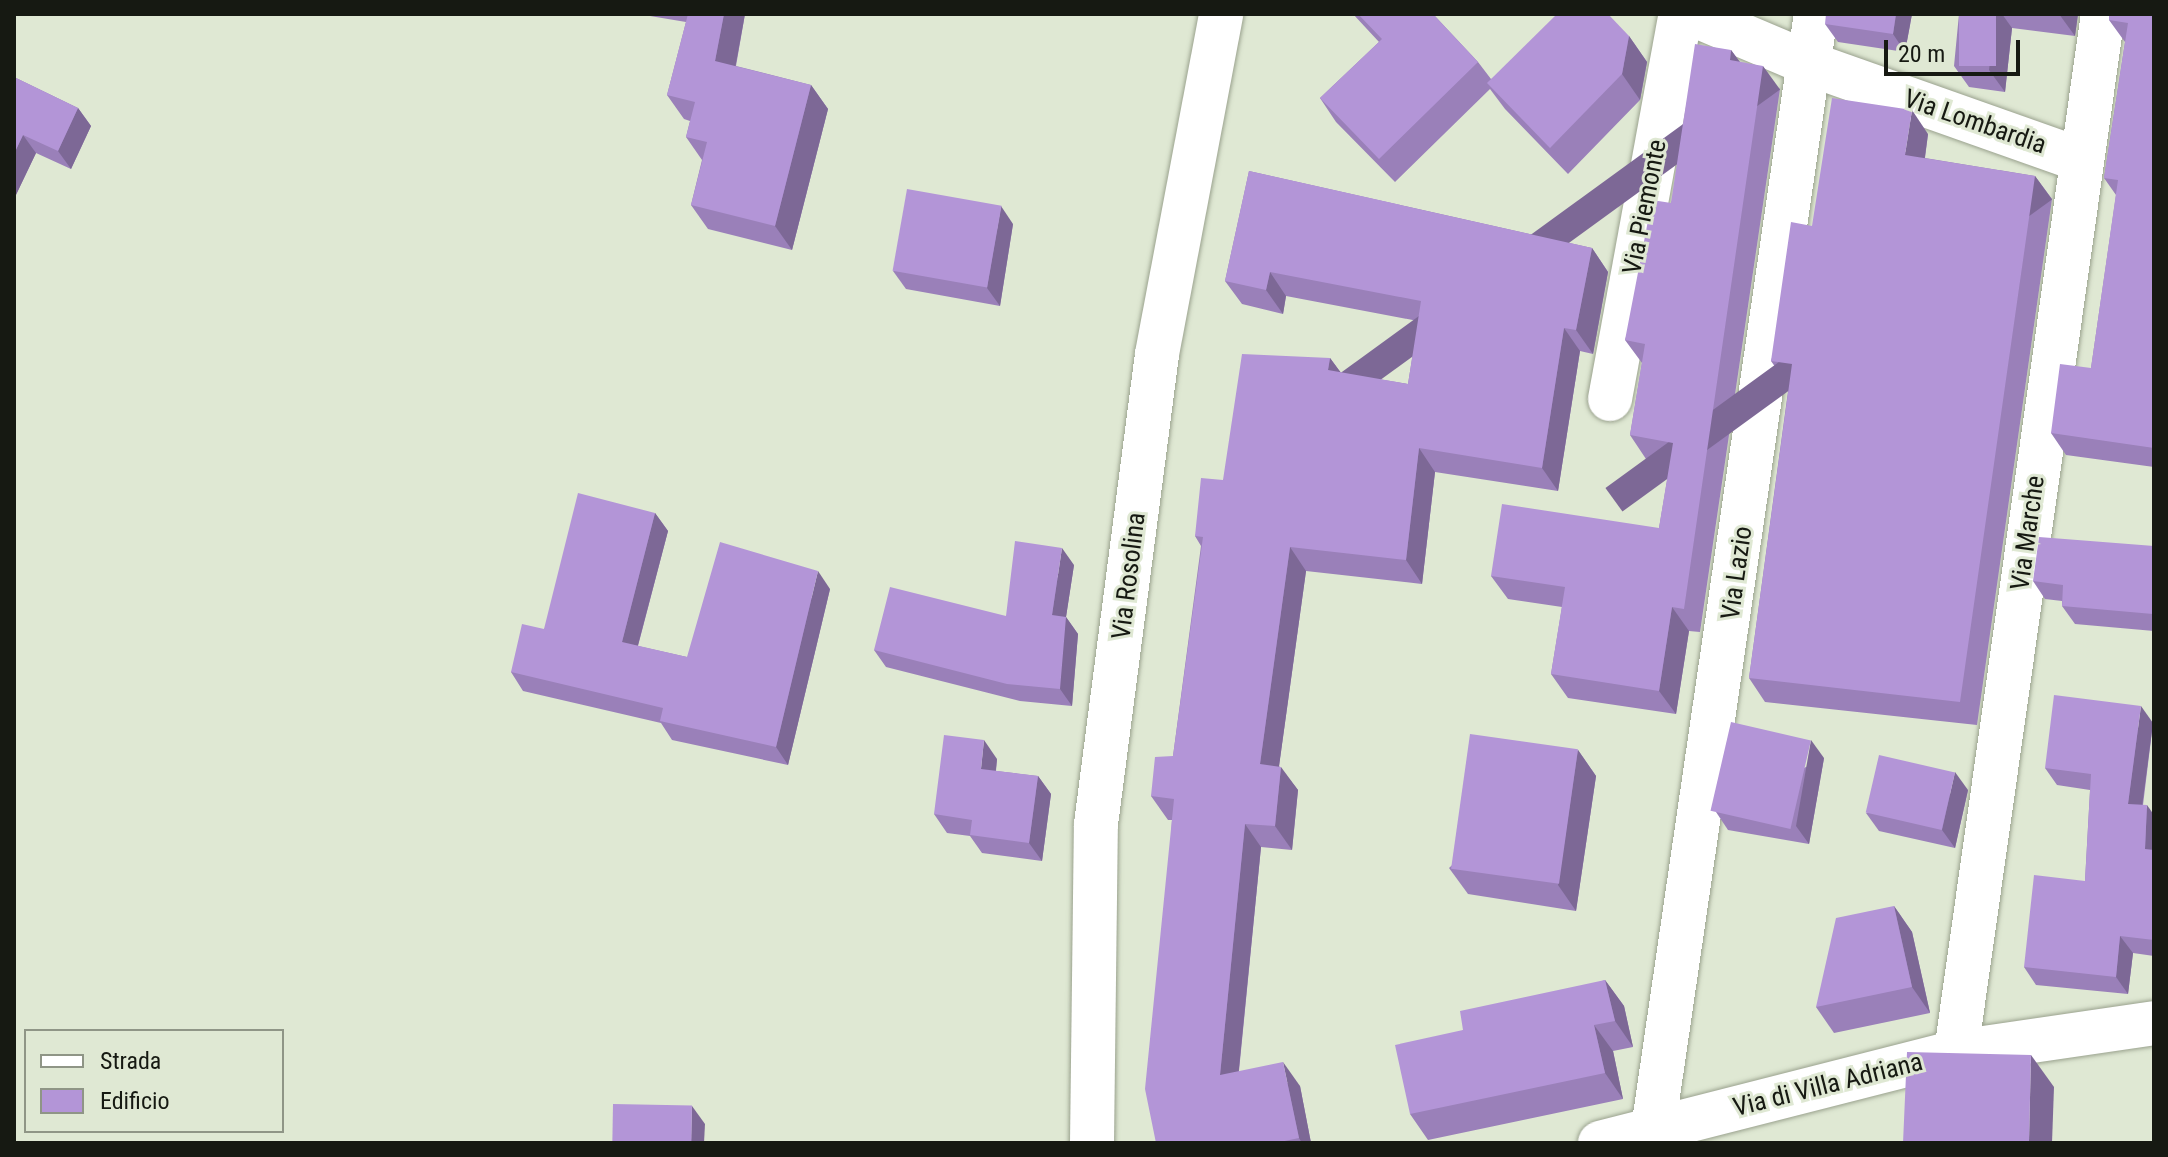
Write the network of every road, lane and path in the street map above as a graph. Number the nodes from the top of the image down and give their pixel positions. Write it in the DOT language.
graph roads {
  1 [pos="1221,14"];
  2 [pos="1681,14"];
  3 [pos="1692,14"];
  4 [pos="1816,14"];
  5 [pos="2103,14"];
  6 [pos="1810,64"];
  7 [pos="2079,159"];
  8 [pos="1610,399"];
  9 [pos="2154,1023"];
  10 [pos="1956,1052"];
  11 [pos="1652,1137"];
  12 [pos="1092,1143"];
  13 [pos="1600,1143"];
  1 -- 12 [label="street, Via Rosolina"];
  2 -- 8 [label="street, Via Piemonte"];
  3 -- 6 [label="street, Via Lombardia"];
  4 -- 6 [label="street, Via Lazio"];
  5 -- 7 [label="street, Via Marche"];
  6 -- 7 [label="street, Via Lombardia"];
  6 -- 11 [label="street, Via Lazio"];
  7 -- 10 [label="street, Via Marche"];
  9 -- 10 [label="street, Via di Villa Adriana"];
  10 -- 11 [label="street, Via di Villa Adriana"];
  11 -- 13 [label="street, Via di Villa Adriana"];
}
